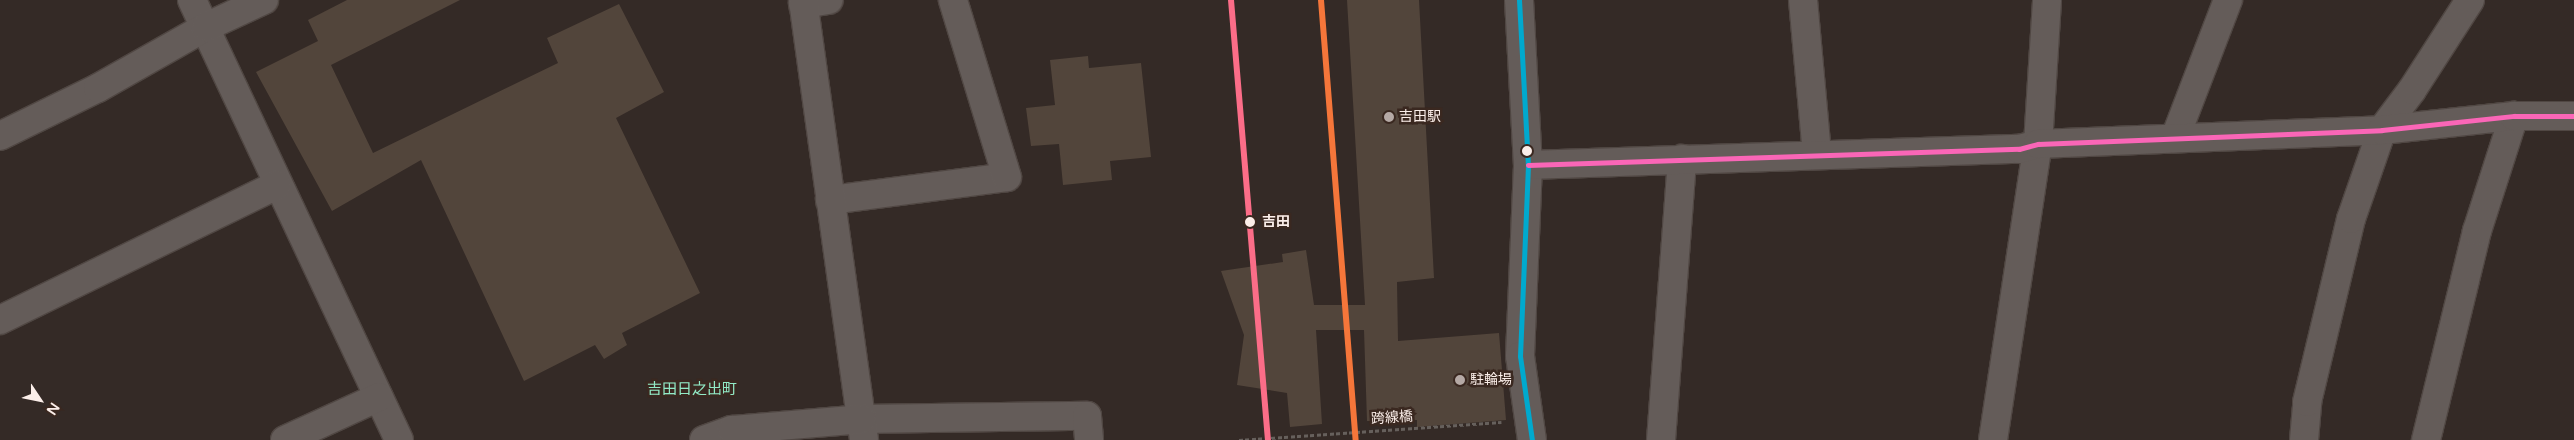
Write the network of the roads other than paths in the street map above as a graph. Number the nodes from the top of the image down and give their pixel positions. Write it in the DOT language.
graph roads {
  1 [pos="192,0"];
  2 [pos="264,0"];
  3 [pos="830,0"];
  4 [pos="953,0"];
  5 [pos="1519,0"];
  6 [pos="1803,0"];
  7 [pos="2047,0"];
  8 [pos="2228,0"];
  9 [pos="2470,0"];
  10 [pos="803,2"];
  11 [pos="206,27"];
  12 [pos="2514,116"];
  13 [pos="2574,116"];
  14 [pos="2382,130"];
  15 [pos="0,136"];
  16 [pos="2175,138"];
  17 [pos="2038,144"];
  18 [pos="1817,154"];
  19 [pos="1682,159"];
  20 [pos="1528,165"];
  21 [pos="277,185"];
  22 [pos="830,200"];
  23 [pos="0,320"];
  24 [pos="379,397"];
  25 [pos="1025,428"];
  26 [pos="863,429"];
  27 [pos="285,440"];
  28 [pos="400,440"];
  29 [pos="704,440"];
  30 [pos="1089,440"];
  31 [pos="1532,440"];
  32 [pos="1661,440"];
  33 [pos="1993,440"];
  34 [pos="2304,440"];
  35 [pos="2426,440"];
  1 -- 11 [label="street"];
  2 -- 11 [label="street"];
  3 -- 10 [label="street"];
  4 -- 22 [label="street"];
  5 -- 20 [label="street"];
  6 -- 18 [label="street"];
  7 -- 17 [label="street"];
  8 -- 16 [label="street"];
  9 -- 14 [label="street"];
  10 -- 22 [label="street"];
  11 -- 15 [label="street"];
  11 -- 21 [label="street"];
  12 -- 13 [label="street"];
  12 -- 14 [label="street"];
  12 -- 35 [label="street"];
  14 -- 16 [label="street"];
  14 -- 34 [label="street"];
  16 -- 17 [label="street"];
  17 -- 18 [label="street"];
  17 -- 33 [label="street"];
  18 -- 19 [label="street"];
  19 -- 20 [label="street"];
  19 -- 32 [label="street"];
  20 -- 31 [label="street"];
  21 -- 23 [label="street"];
  21 -- 24 [label="street"];
  22 -- 26 [label="street"];
  24 -- 27 [label="street"];
  24 -- 28 [label="street"];
  25 -- 26 [label="street"];
  25 -- 30 [label="street"];
  26 -- 29 [label="street"];
}
